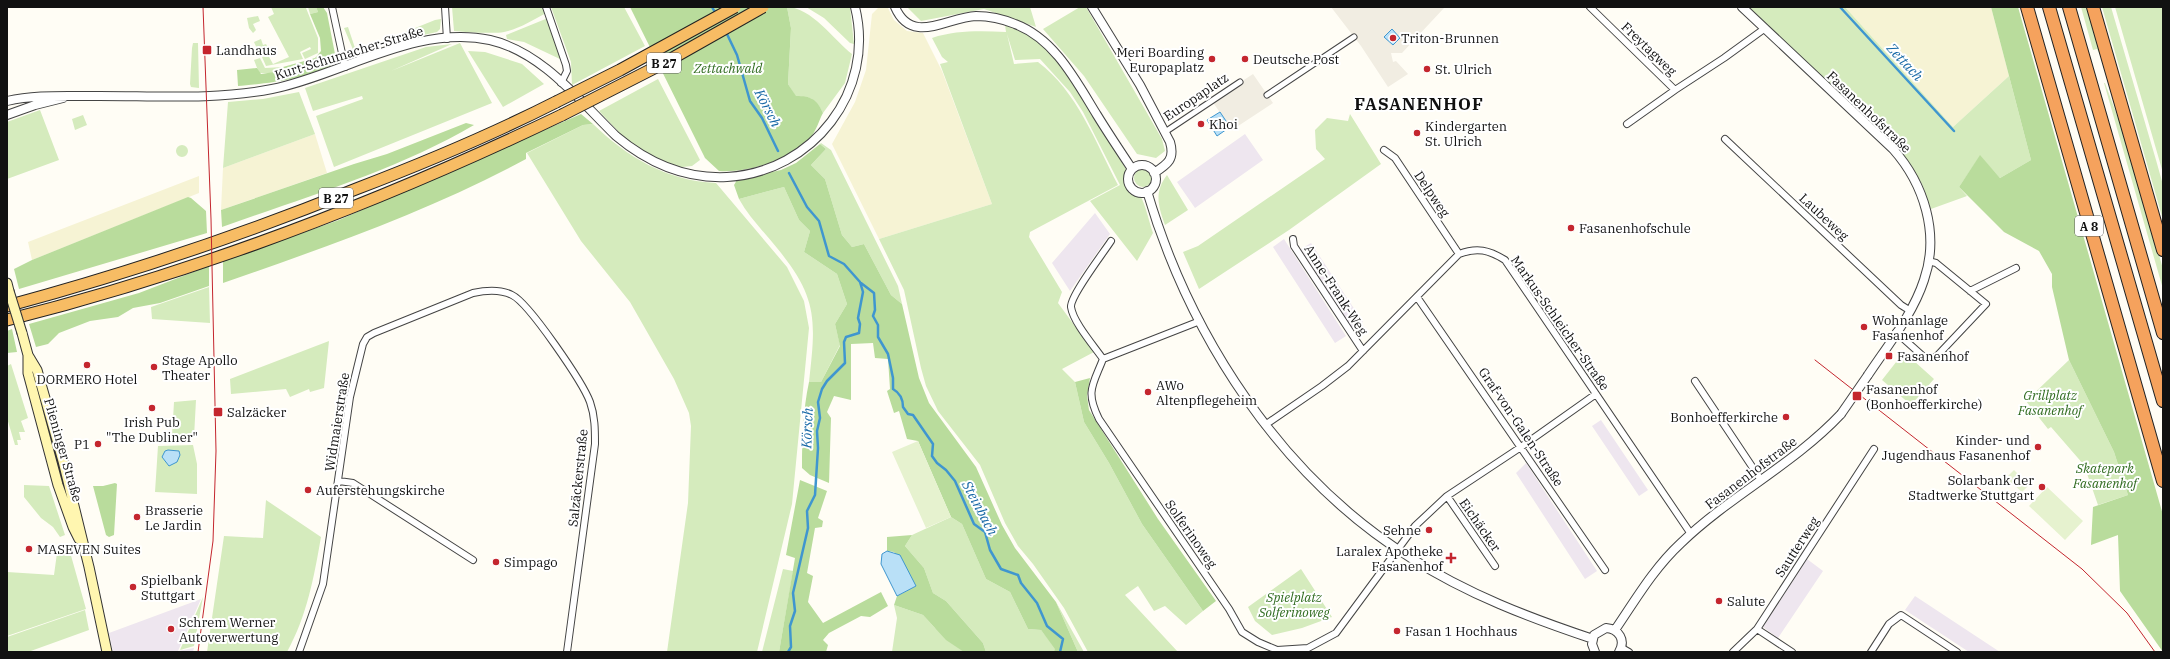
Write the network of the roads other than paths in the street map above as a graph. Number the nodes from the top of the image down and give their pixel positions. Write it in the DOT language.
graph roads {
  1 [pos="332,7"];
  2 [pos="445,7"];
  3 [pos="546,7"];
  4 [pos="735,7"];
  5 [pos="763,7"];
  6 [pos="855,7"];
  7 [pos="895,7"];
  8 [pos="1092,7"];
  9 [pos="1590,7"];
  10 [pos="1742,7"];
  11 [pos="2026,7"];
  12 [pos="2049,7"];
  13 [pos="2069,7"];
  14 [pos="2093,7"];
  15 [pos="1764,29"];
  16 [pos="1354,37"];
  17 [pos="447,39"];
  18 [pos="345,67"];
  19 [pos="1240,82"];
  20 [pos="561,83"];
  21 [pos="1675,90"];
  22 [pos="1267,95"];
  23 [pos="74,96"];
  24 [pos="7,101"];
  25 [pos="7,115"];
  26 [pos="1627,124"];
  27 [pos="1165,132"];
  28 [pos="1725,139"];
  29 [pos="1384,150"];
  30 [pos="1132,169"];
  31 [pos="1154,173"];
  32 [pos="1147,191"];
  33 [pos="1293,239"];
  34 [pos="1111,241"];
  35 [pos="2163,250"];
  36 [pos="1459,254"];
  37 [pos="1928,261"];
  38 [pos="2016,268"];
  39 [pos="8,287"];
  40 [pos="502,291"];
  41 [pos="1970,291"];
  42 [pos="1417,296"];
  43 [pos="7,306"];
  44 [pos="1909,310"];
  45 [pos="7,320"];
  46 [pos="1200,321"];
  47 [pos="1896,332"];
  48 [pos="2163,333"];
  49 [pos="1363,351"];
  50 [pos="1103,359"];
  51 [pos="1695,381"];
  52 [pos="1596,394"];
  53 [pos="2163,401"];
  54 [pos="1265,425"];
  55 [pos="1522,447"];
  56 [pos="1874,450"];
  57 [pos="1761,480"];
  58 [pos="339,481"];
  59 [pos="2163,481"];
  60 [pos="1447,496"];
  61 [pos="1691,534"];
  62 [pos="1398,550"];
  63 [pos="473,560"];
  64 [pos="1495,566"];
  65 [pos="1605,570"];
  66 [pos="1757,629"];
  67 [pos="1615,630"];
  68 [pos="1593,639"];
  69 [pos="1623,651"];
  70 [pos="107,652"];
  71 [pos="300,652"];
  72 [pos="567,652"];
  73 [pos="1595,652"];
  74 [pos="1733,652"];
  75 [pos="1792,652"];
  76 [pos="1871,652"];
  77 [pos="1958,652"];
  1 -- 18 [label="street"];
  2 -- 17 [label="street"];
  3 -- 20 [label="street"];
  4 -- 43 [label="highway, B 27, bridge"];
  5 -- 45 [label="highway, B 27, bridge"];
  6 -- 20 [label="street, Kurt-Schumacher-Straße"];
  7 -- 30 [label="street"];
  8 -- 27 [label="street, Europaplatz"];
  9 -- 21 [label="street, Freytagweg"];
  10 -- 15 [label="street, Fasanenhofstraße"];
  11 -- 59 [label="highway, A 8"];
  12 -- 53 [label="highway, A 8"];
  13 -- 48 [label="highway"];
  14 -- 35 [label="highway"];
  15 -- 21 [label="street, Freytagweg"];
  15 -- 37 [label="street, Fasanenhofstraße"];
  16 -- 22 [label="street"];
  17 -- 18 [label="street, Kurt-Schumacher-Straße"];
  17 -- 20 [label="street, Kurt-Schumacher-Straße"];
  18 -- 23 [label="street, Kurt-Schumacher-Straße"];
  19 -- 27 [label="street, Europaplatz"];
  21 -- 26 [label="street, Freytagweg"];
  23 -- 24 [label="street, Kurt-Schumacher-Straße"];
  23 -- 25 [label="street, Kurt-Schumacher-Straße"];
  27 -- 31 [label="street, Europaplatz"];
  28 -- 44 [label="street, Laubeweg"];
  29 -- 36 [label="street, Delpweg"];
  30 -- 31 [label="street"];
  30 -- 32 [label="street"];
  31 -- 32 [label="street"];
  32 -- 46 [label="street"];
  33 -- 49 [label="street, Anne-Frank-Weg"];
  34 -- 50 [label="street"];
  36 -- 42 [label="street"];
  36 -- 52 [label="street, Markus-Schleicher-Straße"];
  37 -- 41 [label="street"];
  37 -- 44 [label="street, Fasanenhofstraße"];
  38 -- 41 [label="street"];
  39 -- 70 [label="main road, Plieninger Straße, bridge"];
  40 -- 58 [label="street, Widmaierstraße"];
  40 -- 72 [label="street, Salzäckerstraße"];
  41 -- 47 [label="street"];
  42 -- 49 [label="street"];
  42 -- 55 [label="street, Graf-von-Galen-Straße"];
  44 -- 47 [label="street, Fasanenhofstraße"];
  46 -- 50 [label="street"];
  46 -- 54 [label="street"];
  47 -- 57 [label="street, Fasanenhofstraße, bridge"];
  49 -- 54 [label="street"];
  50 -- 62 [label="street, Solferinoweg"];
  51 -- 57 [label="street"];
  52 -- 55 [label="street, Solferinoweg"];
  52 -- 61 [label="street, Markus-Schleicher-Straße"];
  54 -- 62 [label="street"];
  55 -- 60 [label="street, Solferinoweg"];
  55 -- 65 [label="street, Graf-von-Galen-Straße"];
  56 -- 66 [label="street, Sautterweg"];
  57 -- 61 [label="street, Fasanenhofstraße"];
  58 -- 63 [label="street"];
  58 -- 71 [label="street, Widmaierstraße"];
  60 -- 62 [label="street, Solferinoweg"];
  60 -- 64 [label="street, Eichäcker"];
  61 -- 67 [label="street, Fasanenhofstraße"];
  62 -- 68 [label="street"];
  66 -- 74 [label="street, Sautterweg"];
  66 -- 75 [label="street"];
  67 -- 68 [label="street"];
  67 -- 69 [label="street"];
  68 -- 73 [label="street"];
  76 -- 77 [label="street"];
}
